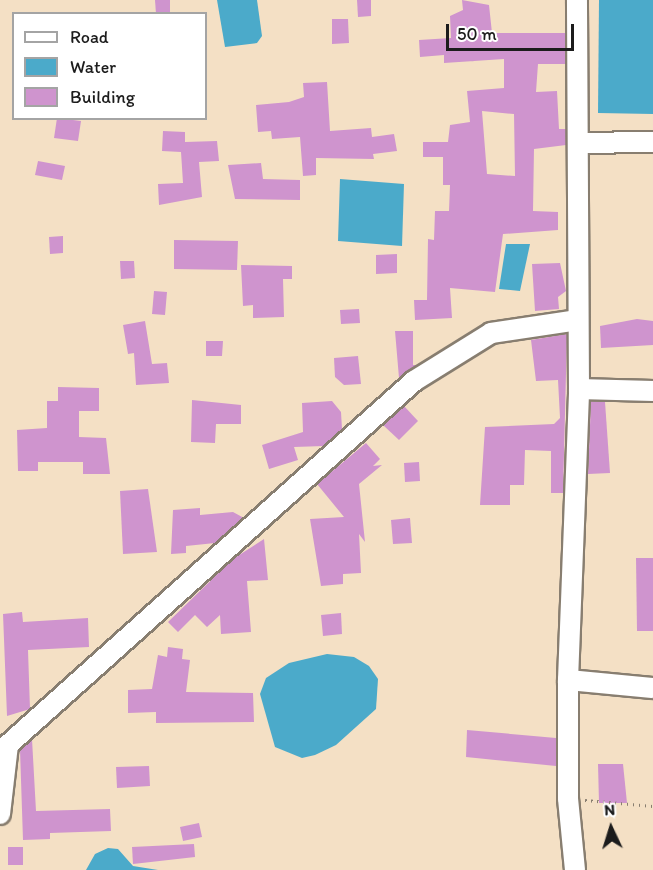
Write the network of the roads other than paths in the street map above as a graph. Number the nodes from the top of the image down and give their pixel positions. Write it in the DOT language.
graph roads {
  1 [pos="577,0"];
  2 [pos="653,142"];
  3 [pos="579,143"];
  4 [pos="579,320"];
  5 [pos="579,389"];
  6 [pos="653,391"];
  7 [pos="568,680"];
  8 [pos="653,688"];
  9 [pos="4,748"];
  10 [pos="0,814"];
  11 [pos="575,870"];
  1 -- 3 [label="street"];
  2 -- 3 [label="street"];
  3 -- 4 [label="street"];
  4 -- 5 [label="street"];
  4 -- 9 [label="street"];
  5 -- 6 [label="street"];
  5 -- 7 [label="street"];
  7 -- 8 [label="street"];
  7 -- 11 [label="street"];
  9 -- 10 [label="street"];
}
